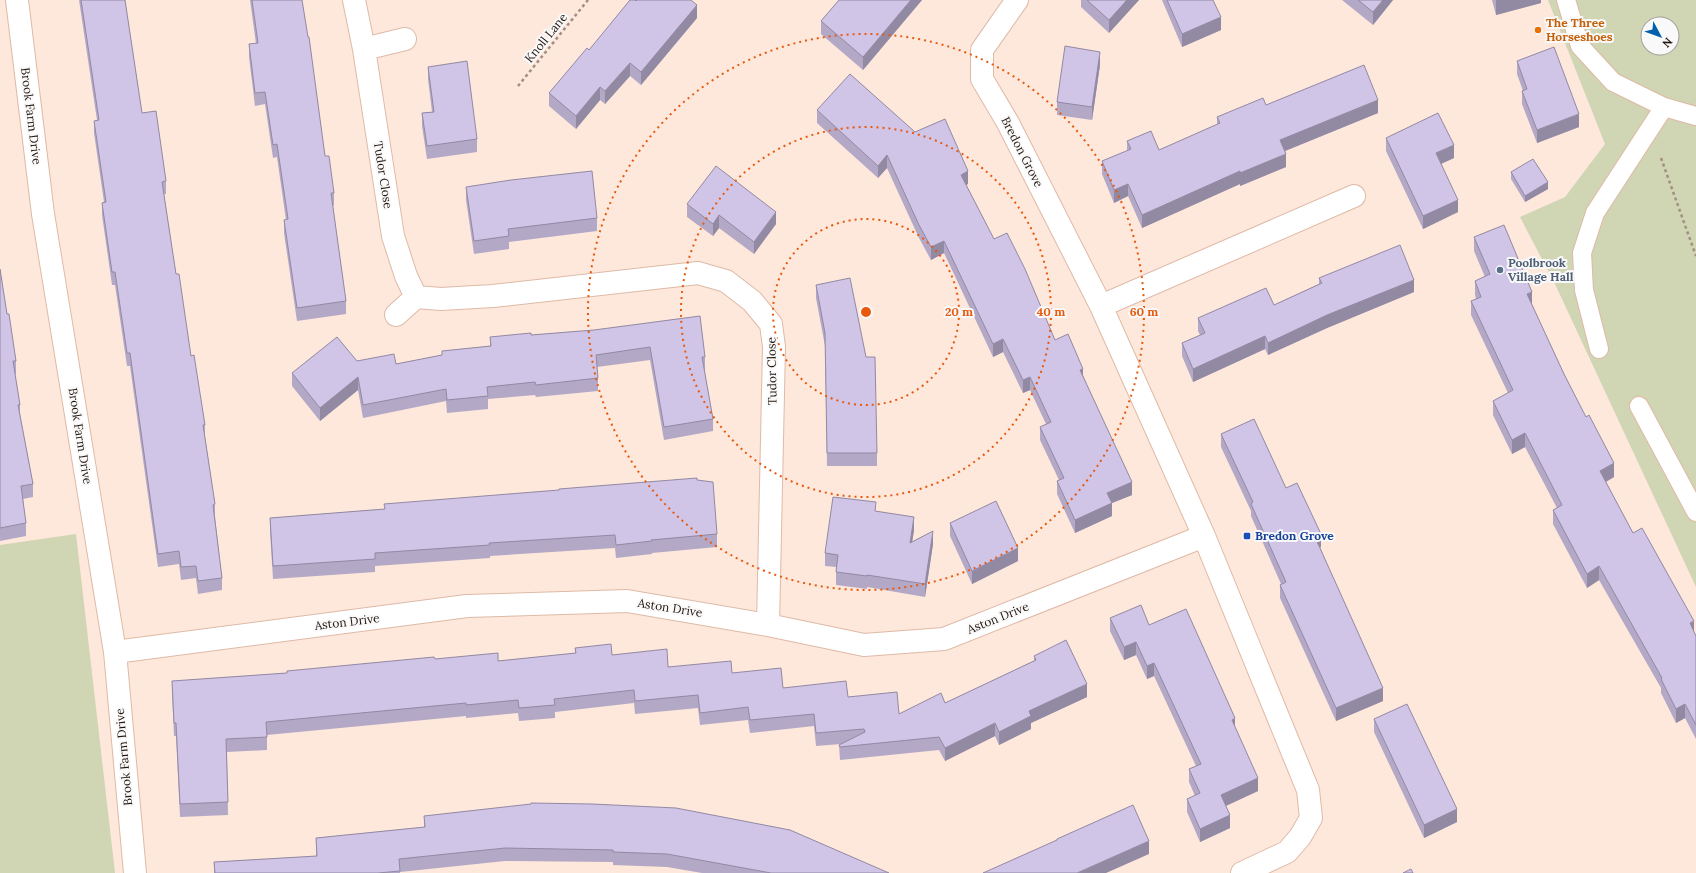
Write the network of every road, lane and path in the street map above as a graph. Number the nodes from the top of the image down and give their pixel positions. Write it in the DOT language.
graph roads {
  1 [pos="17,0"];
  2 [pos="354,0"];
  3 [pos="588,0"];
  4 [pos="1017,0"];
  5 [pos="1566,0"];
  6 [pos="405,39"];
  7 [pos="364,49"];
  8 [pos="518,86"];
  9 [pos="1664,108"];
  10 [pos="1696,116"];
  11 [pos="1650,129"];
  12 [pos="1354,196"];
  13 [pos="1696,256"];
  14 [pos="416,297"];
  15 [pos="1101,306"];
  16 [pos="396,315"];
  17 [pos="1599,349"];
  18 [pos="1639,406"];
  19 [pos="1696,512"];
  20 [pos="1204,536"];
  21 [pos="768,625"];
  22 [pos="115,652"];
  23 [pos="135,873"];
  24 [pos="1242,873"];
  1 -- 22 [label="street, Brook Farm Drive"];
  2 -- 7 [label="street, Tudor Close"];
  3 -- 8 [label="path, Knoll Lane"];
  4 -- 15 [label="street, Bredon Grove"];
  5 -- 9 [label="lane"];
  6 -- 7 [label="street"];
  7 -- 14 [label="street, Tudor Close"];
  9 -- 10 [label="lane"];
  9 -- 11 [label="lane"];
  11 -- 13 [label="path"];
  11 -- 17 [label="lane"];
  12 -- 15 [label="street"];
  14 -- 16 [label="street"];
  14 -- 21 [label="street, Tudor Close"];
  15 -- 20 [label="street, Bredon Grove"];
  18 -- 19 [label="lane"];
  20 -- 21 [label="street, Aston Drive"];
  20 -- 24 [label="street, Bredon Grove"];
  21 -- 22 [label="street, Aston Drive"];
  22 -- 23 [label="street, Brook Farm Drive"];
}
